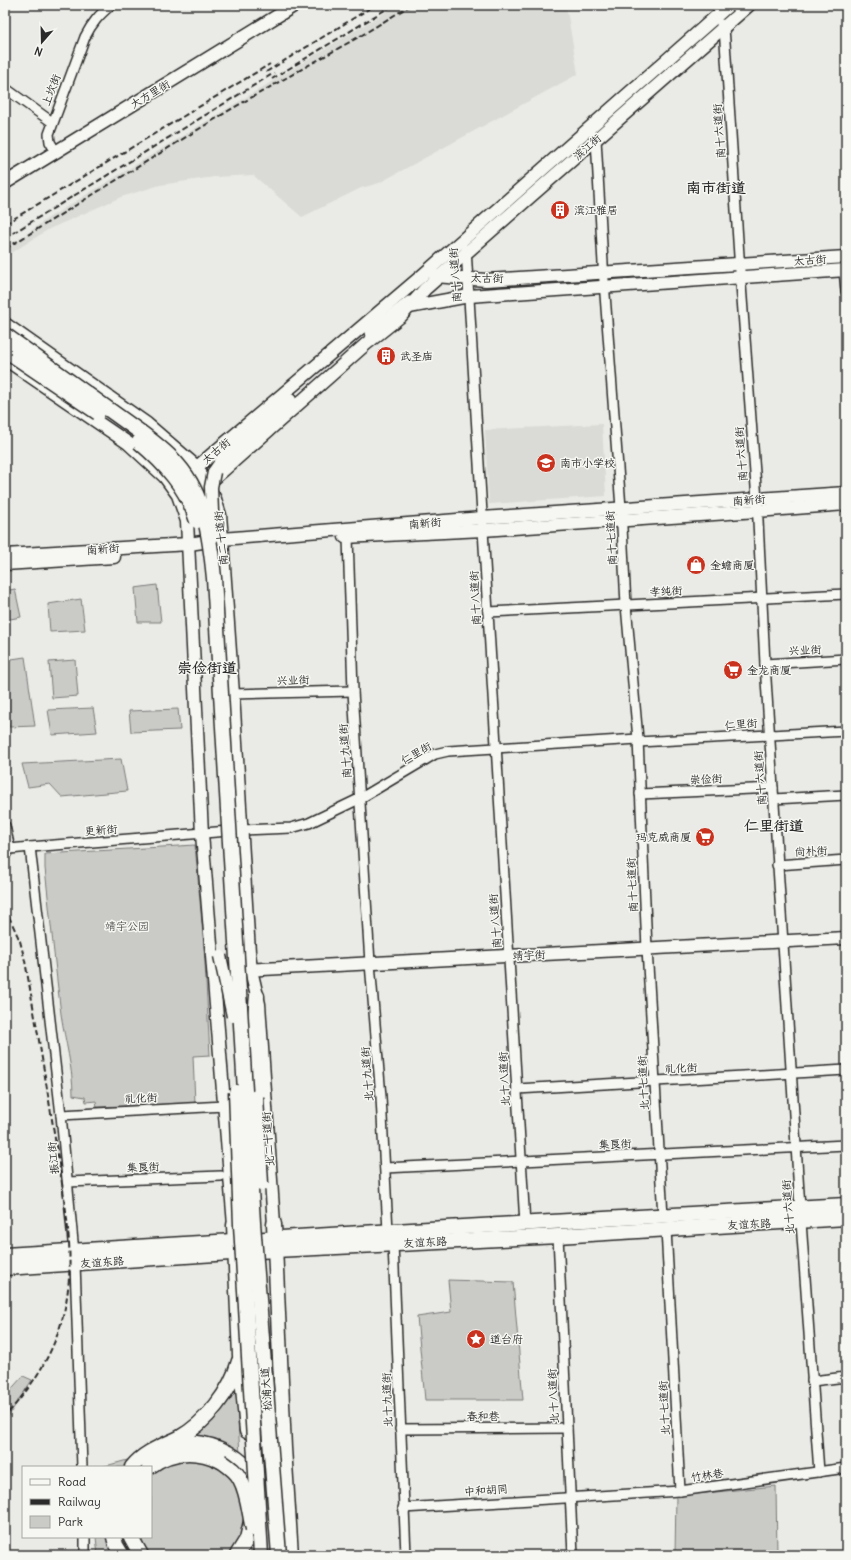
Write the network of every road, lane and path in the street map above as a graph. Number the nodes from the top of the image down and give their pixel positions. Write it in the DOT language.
graph roads {
  1 [pos="111,5"];
  2 [pos="286,5"];
  3 [pos="295,5"];
  4 [pos="729,5"];
  5 [pos="748,5"];
  6 [pos="714,17"];
  7 [pos="724,27"];
  8 [pos="5,88"];
  9 [pos="52,122"];
  10 [pos="588,129"];
  11 [pos="596,139"];
  12 [pos="53,147"];
  13 [pos="5,176"];
  14 [pos="5,182"];
  15 [pos="465,238"];
  16 [pos="466,253"];
  17 [pos="846,257"];
  18 [pos="739,264"];
  19 [pos="845,270"];
  20 [pos="604,273"];
  21 [pos="424,274"];
  22 [pos="440,276"];
  23 [pos="740,277"];
  24 [pos="468,278"];
  25 [pos="605,286"];
  26 [pos="425,289"];
  27 [pos="846,291"];
  28 [pos="469,296"];
  29 [pos="409,307"];
  30 [pos="5,324"];
  31 [pos="369,332"];
  32 [pos="5,335"];
  33 [pos="5,350"];
  34 [pos="5,359"];
  35 [pos="197,467"];
  36 [pos="165,476"];
  37 [pos="208,484"];
  38 [pos="846,493"];
  39 [pos="178,495"];
  40 [pos="846,504"];
  41 [pos="757,506"];
  42 [pos="622,514"];
  43 [pos="483,524"];
  44 [pos="348,537"];
  45 [pos="222,542"];
  46 [pos="189,548"];
  47 [pos="5,555"];
  48 [pos="5,564"];
  49 [pos="214,578"];
  50 [pos="846,594"];
  51 [pos="762,598"];
  52 [pos="626,605"];
  53 [pos="488,612"];
  54 [pos="846,659"];
  55 [pos="765,664"];
  56 [pos="353,691"];
  57 [pos="233,694"];
  58 [pos="846,731"];
  59 [pos="770,734"];
  60 [pos="638,740"];
  61 [pos="495,747"];
  62 [pos="773,788"];
  63 [pos="640,794"];
  64 [pos="846,796"];
  65 [pos="361,798"];
  66 [pos="774,799"];
  67 [pos="5,826"];
  68 [pos="241,830"];
  69 [pos="206,834"];
  70 [pos="30,847"];
  71 [pos="6,852"];
  72 [pos="846,860"];
  73 [pos="777,865"];
  74 [pos="846,938"];
  75 [pos="782,942"];
  76 [pos="647,949"];
  77 [pos="509,956"];
  78 [pos="370,963"];
  79 [pos="250,970"];
  80 [pos="213,972"];
  81 [pos="257,996"];
  82 [pos="233,1016"];
  83 [pos="846,1070"];
  84 [pos="792,1074"];
  85 [pos="655,1081"];
  86 [pos="517,1089"];
  87 [pos="224,1106"];
  88 [pos="60,1115"];
  89 [pos="846,1145"];
  90 [pos="796,1147"];
  91 [pos="660,1154"];
  92 [pos="521,1161"];
  93 [pos="385,1168"];
  94 [pos="221,1176"];
  95 [pos="67,1182"];
  96 [pos="846,1205"];
  97 [pos="800,1214"];
  98 [pos="846,1218"];
  99 [pos="665,1223"];
  100 [pos="243,1224"];
  101 [pos="525,1224"];
  102 [pos="558,1236"];
  103 [pos="275,1237"];
  104 [pos="390,1237"];
  105 [pos="235,1246"];
  106 [pos="5,1255"];
  107 [pos="74,1257"];
  108 [pos="5,1268"];
  109 [pos="240,1355"];
  110 [pos="264,1364"];
  111 [pos="846,1377"];
  112 [pos="812,1381"];
  113 [pos="567,1428"];
  114 [pos="400,1429"];
  115 [pos="170,1442"];
  116 [pos="82,1466"];
  117 [pos="133,1466"];
  118 [pos="151,1466"];
  119 [pos="846,1468"];
  120 [pos="250,1471"];
  121 [pos="819,1472"];
  122 [pos="680,1491"];
  123 [pos="570,1497"];
  124 [pos="403,1508"];
  125 [pos="85,1538"];
  126 [pos="114,1538"];
  127 [pos="132,1538"];
  128 [pos="85,1555"];
  129 [pos="122,1555"];
  130 [pos="141,1555"];
  131 [pos="237,1555"];
  132 [pos="254,1555"];
  133 [pos="261,1555"];
  134 [pos="279,1555"];
  135 [pos="291,1555"];
  136 [pos="406,1555"];
  137 [pos="573,1555"];
  1 -- 9 [label="street, 上坎街"];
  2 -- 12 [label="main road, 大方里街"];
  3 -- 14 [label="main road, 大方里街"];
  4 -- 6 [label="main road, 滨江街"];
  5 -- 7 [label="main road, 滨江街"];
  6 -- 7 [label="street"];
  6 -- 10 [label="main road, 滨江街"];
  7 -- 11 [label="main road, 滨江街"];
  7 -- 18 [label="street, 南十六道街"];
  8 -- 9 [label="street"];
  9 -- 12 [label="street, 上坎街"];
  10 -- 11 [label="street"];
  10 -- 15 [label="main road, 滨江街"];
  11 -- 16 [label="main road, 滨江街"];
  11 -- 20 [label="street, 南十七道街"];
  12 -- 13 [label="main road, 大方里街"];
  15 -- 16 [label="street, 南十八道街"];
  15 -- 21 [label="main road, 滨江街"];
  16 -- 22 [label="main road, 滨江街"];
  16 -- 24 [label="street, 南十八道街"];
  17 -- 18 [label="main road, 太古街"];
  18 -- 20 [label="main road, 太古街"];
  18 -- 23 [label="street, 南十六道街"];
  19 -- 23 [label="main road, 太古街"];
  19 -- 27 [label="street"];
  20 -- 24 [label="main road, 太古街"];
  20 -- 25 [label="street, 南十七道街"];
  21 -- 22 [label="main road, 太古街"];
  21 -- 35 [label="main road, 太古街"];
  22 -- 24 [label="main road, 太古街"];
  22 -- 26 [label="main road, 滨江街"];
  23 -- 25 [label="main road, 太古街"];
  23 -- 41 [label="street, 南十六道街"];
  24 -- 28 [label="street, 南十八道街"];
  25 -- 28 [label="main road, 太古街"];
  25 -- 42 [label="street, 南十七道街"];
  26 -- 29 [label="main road, 太古街"];
  26 -- 31 [label="street, 太古街"];
  28 -- 29 [label="main road, 太古街"];
  28 -- 43 [label="street, 南十八道街"];
  29 -- 37 [label="main road, 太古街"];
  30 -- 35 [label="main road, 南二十道街"];
  31 -- 49 [label="main road, 太古街, bridge"];
  32 -- 49 [label="highway, bridge"];
  33 -- 82 [label="highway, bridge"];
  34 -- 36 [label="main road"];
  35 -- 36 [label="main road"];
  35 -- 37 [label="main road, 南二十道街"];
  36 -- 39 [label="main road"];
  37 -- 39 [label="main road"];
  37 -- 45 [label="main road, 南二十道街"];
  38 -- 41 [label="main road, 南新街"];
  39 -- 46 [label="main road"];
  40 -- 41 [label="main road, 南新街"];
  41 -- 42 [label="main road, 南新街"];
  41 -- 51 [label="street, 南十六道街"];
  42 -- 43 [label="main road, 南新街"];
  42 -- 52 [label="street, 南十七道街"];
  43 -- 44 [label="main road, 南新街"];
  43 -- 45 [label="main road, 南新街"];
  43 -- 53 [label="street, 南十八道街"];
  44 -- 45 [label="main road, 南新街"];
  44 -- 56 [label="street, 南十九道街"];
  45 -- 46 [label="main road, 南新街"];
  45 -- 57 [label="main road, 南二十道街"];
  46 -- 47 [label="main road, 南新街"];
  46 -- 48 [label="main road, 南新街"];
  46 -- 69 [label="main road"];
  49 -- 100 [label="highway, bridge"];
  50 -- 51 [label="street, 孝纯街"];
  51 -- 52 [label="street, 孝纯街"];
  51 -- 55 [label="street, 南十六道街"];
  52 -- 53 [label="street, 孝纯街"];
  52 -- 60 [label="street, 南十七道街"];
  53 -- 61 [label="street, 南十八道街"];
  54 -- 55 [label="street, 兴业街"];
  55 -- 59 [label="street, 南十六道街"];
  56 -- 57 [label="street, 兴业街"];
  56 -- 65 [label="street, 南十九道街"];
  57 -- 68 [label="main road, 南二十道街"];
  58 -- 59 [label="street, 仁里街"];
  59 -- 60 [label="street, 仁里街"];
  59 -- 62 [label="street, 南十六道街"];
  60 -- 61 [label="street, 仁里街"];
  60 -- 63 [label="street, 南十七道街"];
  61 -- 65 [label="street, 仁里街"];
  61 -- 77 [label="street, 南十八道街"];
  62 -- 63 [label="street, 崇俭街"];
  62 -- 66 [label="street, 南十六道街"];
  63 -- 76 [label="street, 南十七道街"];
  64 -- 66 [label="street"];
  65 -- 68 [label="street, 仁里街"];
  65 -- 78 [label="street, 南十九道街"];
  66 -- 73 [label="street, 南十六道街"];
  67 -- 71 [label="street"];
  68 -- 69 [label="street, 更新街"];
  68 -- 79 [label="main road, 北二十道街"];
  69 -- 70 [label="street, 更新街"];
  69 -- 80 [label="main road"];
  69 -- 82 [label="main road, bridge"];
  70 -- 71 [label="street, 更新街"];
  70 -- 88 [label="street, 振江街"];
  72 -- 73 [label="street, 尚朴街"];
  73 -- 75 [label="street, 南十六道街"];
  74 -- 75 [label="main road, 靖宇街"];
  75 -- 76 [label="main road, 靖宇街"];
  75 -- 84 [label="street, 北十六道街"];
  76 -- 77 [label="main road, 靖宇街"];
  76 -- 85 [label="street, 北十七道街"];
  77 -- 78 [label="main road, 靖宇街"];
  77 -- 86 [label="street, 北十八道街"];
  78 -- 79 [label="main road, 靖宇街"];
  78 -- 93 [label="street, 北十九道街"];
  79 -- 80 [label="main road, 靖宇街"];
  79 -- 81 [label="main road, 北二十道街"];
  80 -- 87 [label="main road"];
  81 -- 103 [label="main road, 北二十道街"];
  81 -- 110 [label="highway, bridge"];
  82 -- 100 [label="highway, bridge"];
  83 -- 84 [label="street, 礼化街"];
  84 -- 85 [label="street, 礼化街"];
  84 -- 90 [label="street, 北十六道街"];
  85 -- 86 [label="street, 礼化街"];
  85 -- 91 [label="street, 北十七道街"];
  86 -- 92 [label="street, 北十八道街"];
  87 -- 88 [label="street, 礼化街"];
  87 -- 100 [label="main road"];
  88 -- 95 [label="street, 振江街"];
  89 -- 90 [label="street, 集良街"];
  90 -- 91 [label="street, 集良街"];
  90 -- 97 [label="street, 北十六道街"];
  91 -- 92 [label="street, 集良街"];
  91 -- 99 [label="street, 北十七道街"];
  92 -- 93 [label="street, 集良街"];
  92 -- 101 [label="street, 北十八道街"];
  93 -- 104 [label="street, 北十九道街"];
  94 -- 95 [label="street, 集良街"];
  95 -- 107 [label="street, 振江街"];
  96 -- 97 [label="highway, 友谊东路"];
  97 -- 98 [label="highway, 友谊东路"];
  97 -- 99 [label="highway, 友谊东路"];
  97 -- 112 [label="street, 北十六道街"];
  99 -- 101 [label="highway, 友谊东路"];
  99 -- 102 [label="highway, 友谊东路"];
  99 -- 122 [label="street, 北十七道街"];
  100 -- 105 [label="highway"];
  100 -- 110 [label="highway, 松浦大道, bridge"];
  100 -- 133 [label="highway, 松浦大道, bridge"];
  101 -- 104 [label="highway, 友谊东路"];
  102 -- 104 [label="highway, 友谊东路"];
  102 -- 113 [label="street, 北十八道街"];
  103 -- 104 [label="highway, 友谊东路"];
  103 -- 105 [label="highway, 友谊东路"];
  103 -- 135 [label="highway, 北二十道街"];
  104 -- 114 [label="street, 北十九道街"];
  105 -- 107 [label="highway, 友谊东路"];
  105 -- 109 [label="highway"];
  106 -- 107 [label="highway, 友谊东路"];
  107 -- 108 [label="highway, 友谊东路"];
  107 -- 116 [label="street, 振江街"];
  109 -- 115 [label="highway"];
  109 -- 120 [label="highway"];
  110 -- 134 [label="highway, 松浦大道, bridge"];
  111 -- 112 [label="street"];
  112 -- 121 [label="street, 北十六道街"];
  113 -- 114 [label="street, 春和巷"];
  113 -- 123 [label="street, 北十八道街"];
  114 -- 124 [label="street, 北十九道街"];
  115 -- 117 [label="highway"];
  115 -- 120 [label="highway"];
  118 -- 132 [label="highway, bridge"];
  119 -- 121 [label="street, 竹林巷"];
  120 -- 131 [label="highway"];
  121 -- 122 [label="street, 竹林巷"];
  122 -- 123 [label="street, 竹林巷"];
  123 -- 124 [label="street, 中和胡同"];
  123 -- 137 [label="street, 北十八道街"];
  124 -- 136 [label="street, 北十九道街"];
  125 -- 128 [label="street"];
  126 -- 129 [label="highway"];
  127 -- 130 [label="highway"];
}
